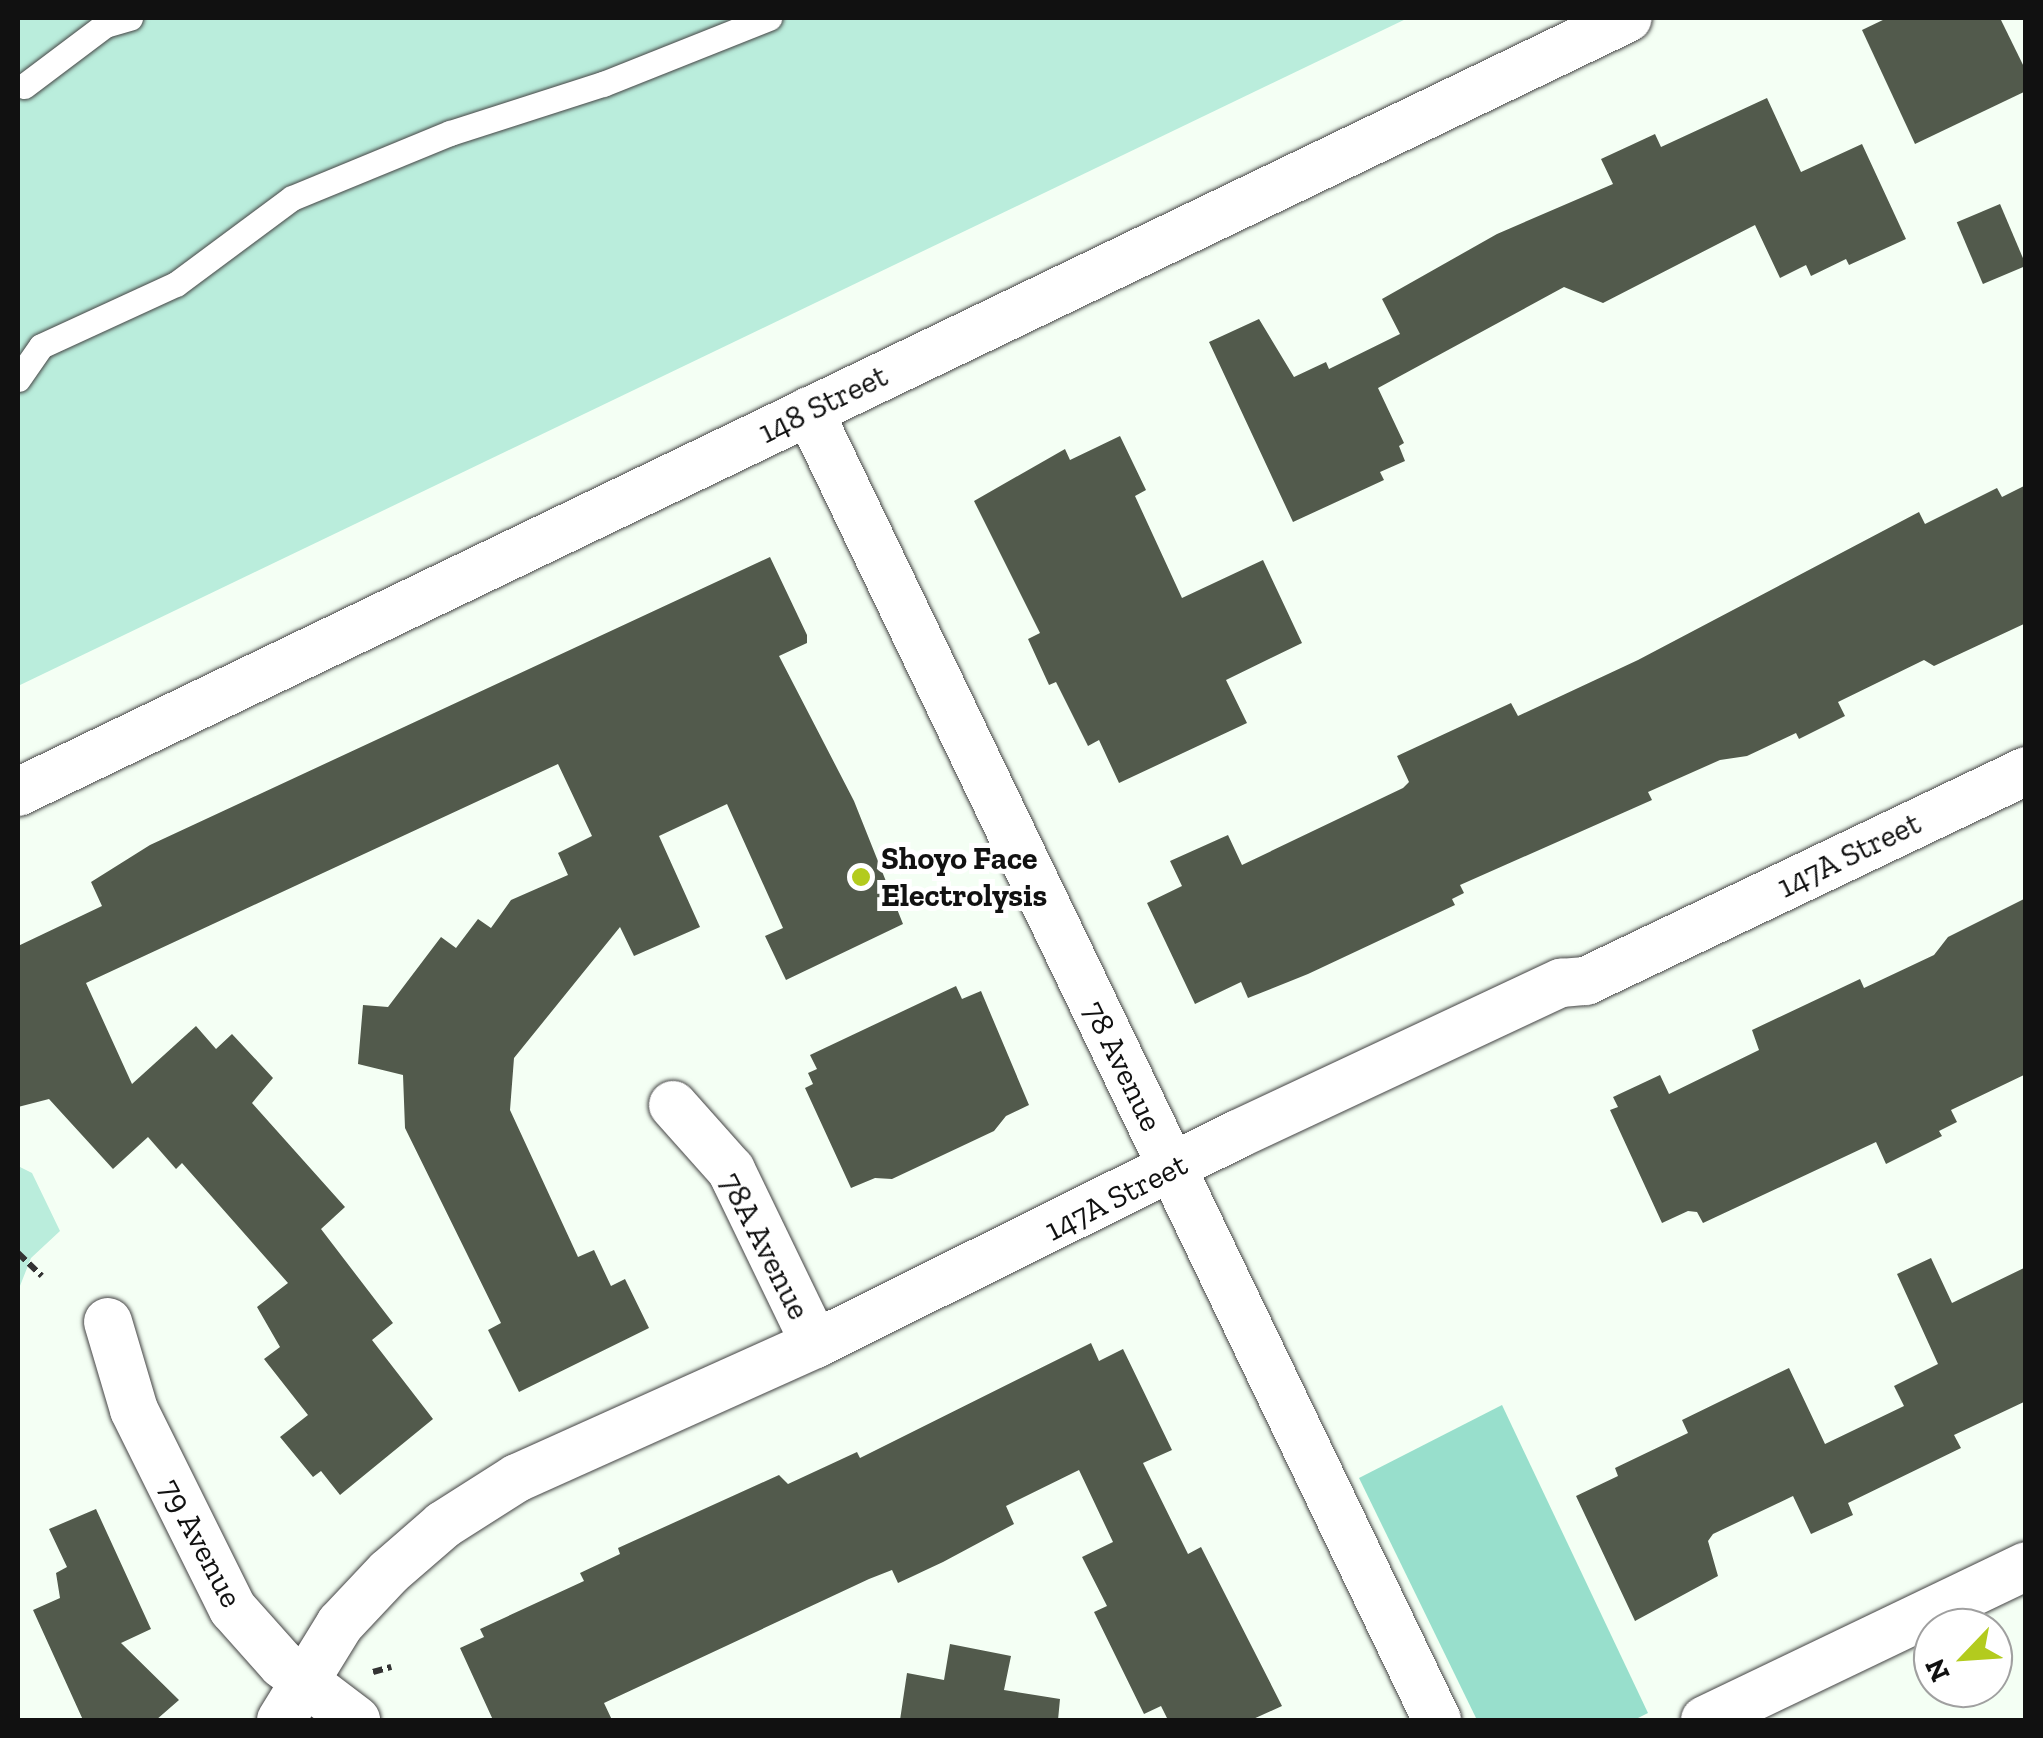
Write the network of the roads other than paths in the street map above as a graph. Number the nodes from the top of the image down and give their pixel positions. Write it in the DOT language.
graph roads {
  1 [pos="769,18"];
  2 [pos="1628,18"];
  3 [pos="114,20"];
  4 [pos="24,86"];
  5 [pos="18,378"];
  6 [pos="809,411"];
  7 [pos="2026,771"];
  8 [pos="18,792"];
  9 [pos="673,1105"];
  10 [pos="1174,1170"];
  11 [pos="108,1322"];
  12 [pos="815,1344"];
  13 [pos="2026,1566"];
  14 [pos="293,1703"];
  15 [pos="356,1720"];
  16 [pos="1437,1720"];
  17 [pos="1706,1720"];
  1 -- 5 [label="lane"];
  2 -- 6 [label="street, 148 Street"];
  3 -- 4 [label="lane"];
  6 -- 8 [label="street, 148 Street"];
  6 -- 10 [label="street, 78 Avenue"];
  7 -- 10 [label="street, 147A Street"];
  9 -- 12 [label="street, 78A Avenue"];
  10 -- 12 [label="street, 147A Street"];
  10 -- 16 [label="street, 78 Avenue"];
  11 -- 14 [label="street, 79 Avenue"];
  12 -- 14 [label="street, 147A Street"];
  13 -- 17 [label="street"];
  14 -- 15 [label="street, 79 Avenue"];
}
